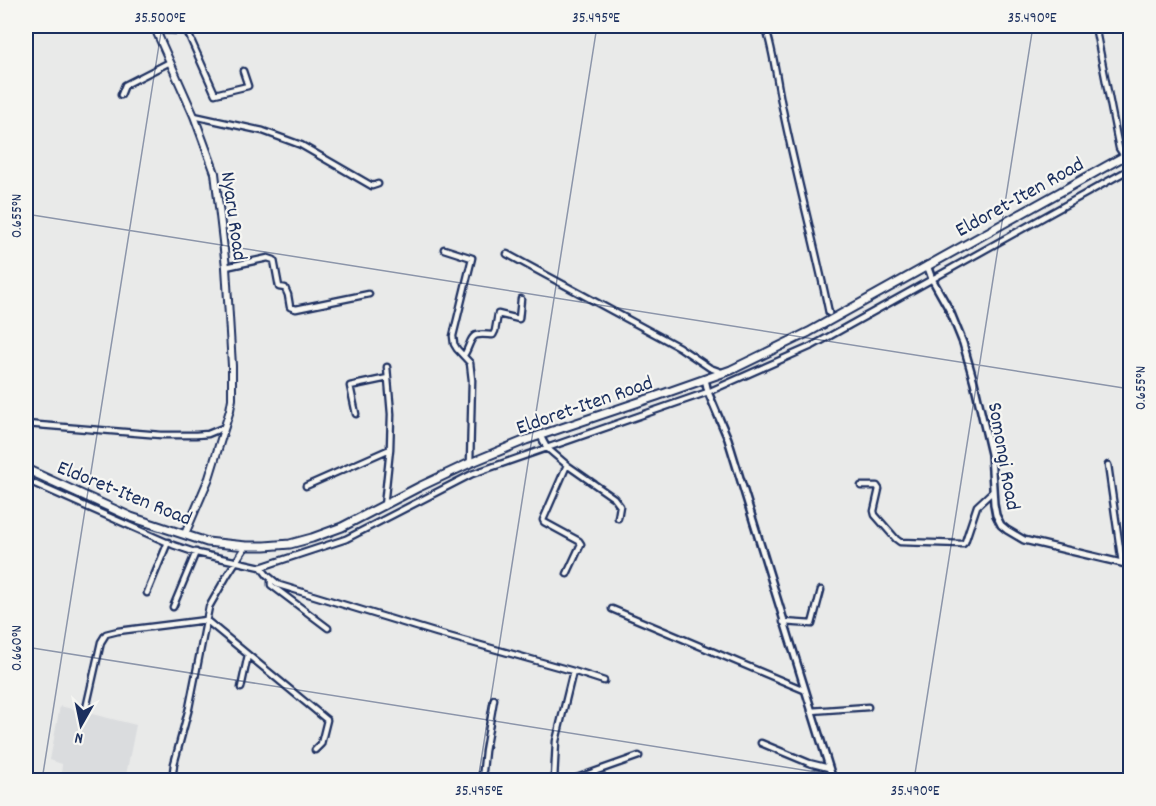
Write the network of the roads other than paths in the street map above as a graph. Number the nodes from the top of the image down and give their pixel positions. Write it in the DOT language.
graph roads {
  1 [pos="765,26"];
  2 [pos="1095,26"];
  3 [pos="155,28"];
  4 [pos="170,62"];
  5 [pos="243,71"];
  6 [pos="121,95"];
  7 [pos="194,116"];
  8 [pos="1128,156"];
  9 [pos="1131,169"];
  10 [pos="378,184"];
  11 [pos="444,249"];
  12 [pos="507,255"];
  13 [pos="927,266"];
  14 [pos="226,267"];
  15 [pos="932,279"];
  16 [pos="369,294"];
  17 [pos="521,299"];
  18 [pos="829,313"];
  19 [pos="464,355"];
  20 [pos="387,367"];
  21 [pos="724,373"];
  22 [pos="387,378"];
  23 [pos="705,379"];
  24 [pos="708,392"];
  25 [pos="356,414"];
  26 [pos="26,424"];
  27 [pos="226,424"];
  28 [pos="540,435"];
  29 [pos="547,448"];
  30 [pos="390,449"];
  31 [pos="470,463"];
  32 [pos="567,465"];
  33 [pos="1108,465"];
  34 [pos="26,470"];
  35 [pos="34,473"];
  36 [pos="28,482"];
  37 [pos="306,486"];
  38 [pos="861,486"];
  39 [pos="992,492"];
  40 [pos="384,506"];
  41 [pos="618,518"];
  42 [pos="185,534"];
  43 [pos="168,542"];
  44 [pos="246,546"];
  45 [pos="196,552"];
  46 [pos="237,561"];
  47 [pos="1122,563"];
  48 [pos="1131,565"];
  49 [pos="261,567"];
  50 [pos="567,573"];
  51 [pos="271,579"];
  52 [pos="821,590"];
  53 [pos="147,593"];
  54 [pos="173,607"];
  55 [pos="612,609"];
  56 [pos="206,620"];
  57 [pos="783,622"];
  58 [pos="328,628"];
  59 [pos="248,655"];
  60 [pos="573,671"];
  61 [pos="604,681"];
  62 [pos="241,688"];
  63 [pos="804,690"];
  64 [pos="494,699"];
  65 [pos="868,707"];
  66 [pos="811,711"];
  67 [pos="85,713"];
  68 [pos="761,743"];
  69 [pos="315,750"];
  70 [pos="639,756"];
  71 [pos="829,768"];
  72 [pos="172,780"];
  73 [pos="482,780"];
  74 [pos="554,780"];
  75 [pos="571,780"];
  76 [pos="833,780"];
  1 -- 18 [label="street"];
  2 -- 8 [label="street"];
  3 -- 4 [label="main road, Nyaru Road"];
  3 -- 5 [label="street"];
  4 -- 6 [label="street"];
  4 -- 7 [label="main road, Nyaru Road"];
  7 -- 10 [label="street"];
  7 -- 14 [label="main road, Nyaru Road"];
  8 -- 13 [label="main road, Eldoret-Iten Road"];
  9 -- 15 [label="street"];
  11 -- 19 [label="street"];
  12 -- 21 [label="street"];
  13 -- 15 [label="street, Somongi Road"];
  13 -- 21 [label="main road, Eldoret-Iten Road"];
  14 -- 16 [label="street"];
  14 -- 27 [label="main road, Nyaru Road"];
  15 -- 24 [label="street"];
  15 -- 39 [label="street, Somongi Road"];
  17 -- 19 [label="street"];
  19 -- 31 [label="street"];
  20 -- 22 [label="street"];
  21 -- 23 [label="main road, Eldoret-Iten Road"];
  22 -- 25 [label="street"];
  22 -- 30 [label="street"];
  23 -- 24 [label="street"];
  23 -- 28 [label="main road, Eldoret-Iten Road"];
  24 -- 29 [label="street"];
  24 -- 57 [label="street"];
  26 -- 27 [label="street"];
  27 -- 42 [label="main road, Nyaru Road"];
  28 -- 29 [label="street"];
  28 -- 31 [label="main road, Eldoret-Iten Road"];
  29 -- 32 [label="street"];
  29 -- 49 [label="street"];
  30 -- 37 [label="street"];
  30 -- 40 [label="street"];
  31 -- 40 [label="main road, Eldoret-Iten Road"];
  32 -- 41 [label="street"];
  32 -- 50 [label="street"];
  33 -- 47 [label="street"];
  34 -- 35 [label="main road, Eldoret-Iten Road"];
  35 -- 36 [label="street"];
  35 -- 42 [label="main road, Eldoret-Iten Road"];
  36 -- 43 [label="street"];
  38 -- 39 [label="street"];
  39 -- 47 [label="street, Somongi Road"];
  40 -- 44 [label="main road, Eldoret-Iten Road"];
  42 -- 44 [label="main road, Eldoret-Iten Road"];
  43 -- 45 [label="street"];
  43 -- 53 [label="street"];
  44 -- 46 [label="street"];
  45 -- 46 [label="street"];
  45 -- 54 [label="street"];
  46 -- 49 [label="street"];
  46 -- 56 [label="street"];
  47 -- 48 [label="street, Somongi Road"];
  49 -- 51 [label="street"];
  51 -- 58 [label="street"];
  51 -- 60 [label="street"];
  52 -- 57 [label="street"];
  55 -- 63 [label="street"];
  56 -- 59 [label="street"];
  56 -- 67 [label="street"];
  56 -- 72 [label="street"];
  57 -- 63 [label="street"];
  59 -- 62 [label="street"];
  59 -- 69 [label="street"];
  60 -- 61 [label="street"];
  60 -- 74 [label="street"];
  63 -- 66 [label="street"];
  64 -- 73 [label="street"];
  65 -- 66 [label="street"];
  66 -- 71 [label="street"];
  68 -- 71 [label="street"];
  70 -- 75 [label="street"];
  71 -- 76 [label="street"];
}
